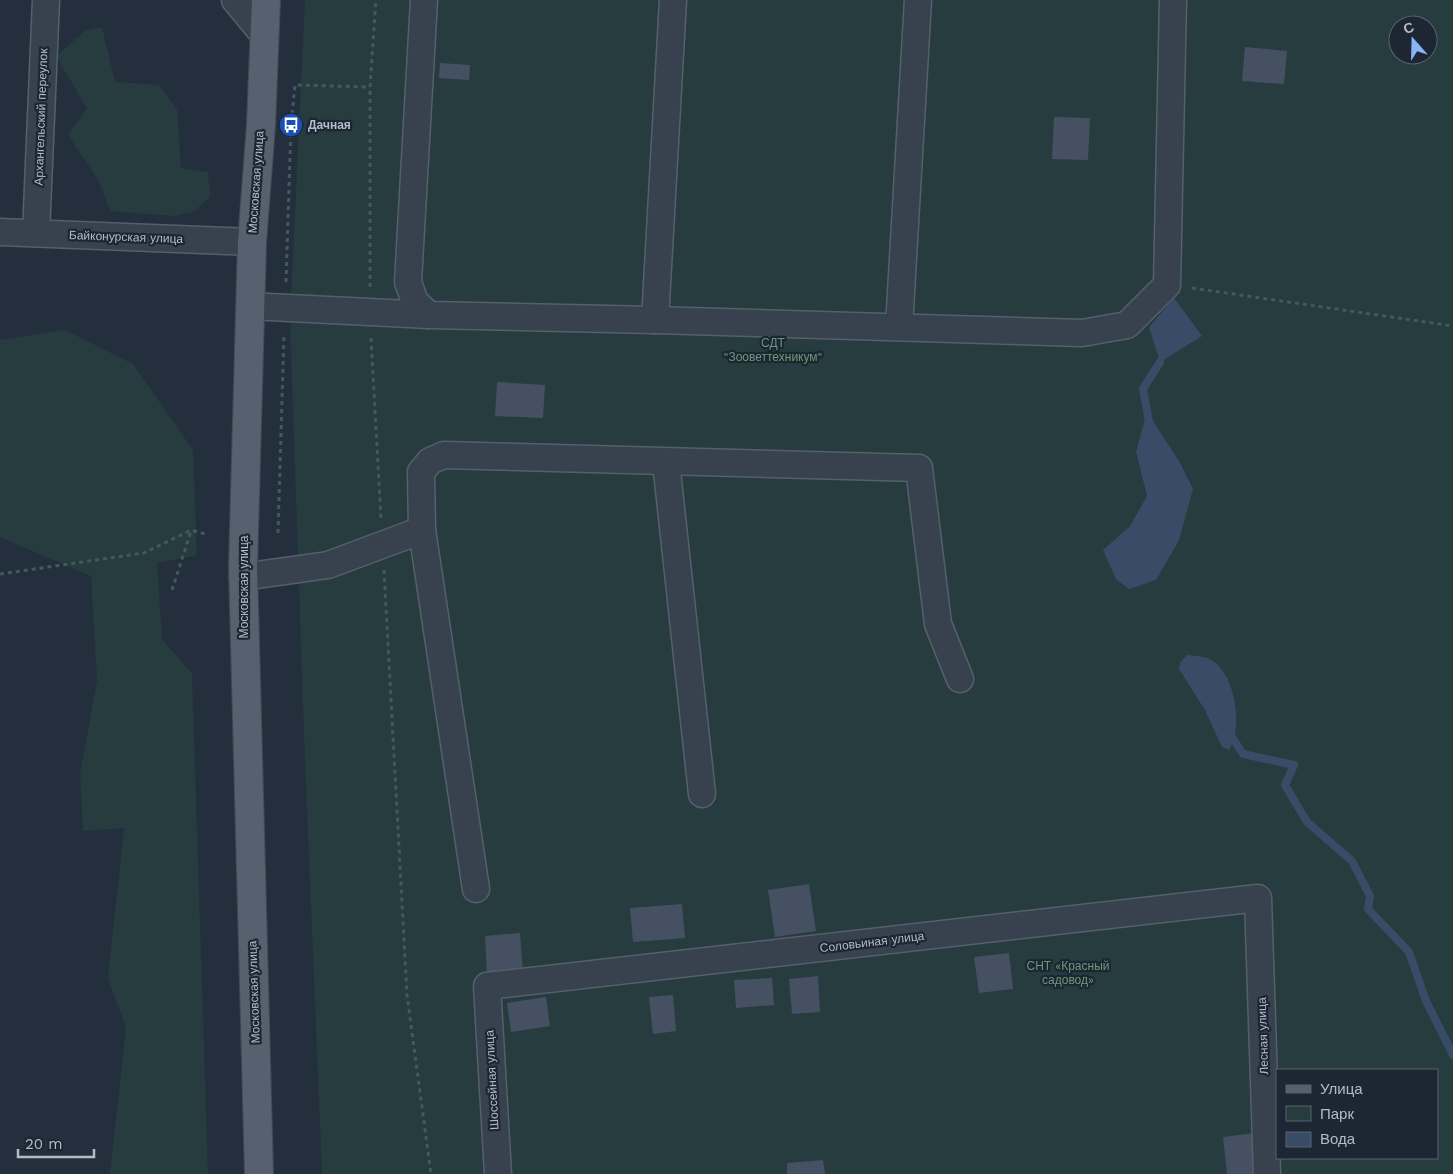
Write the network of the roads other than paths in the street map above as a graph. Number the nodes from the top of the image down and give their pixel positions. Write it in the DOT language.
graph roads {
  1 [pos="46,0"];
  2 [pos="235,0"];
  3 [pos="266,0"];
  4 [pos="424,0"];
  5 [pos="673,0"];
  6 [pos="918,0"];
  7 [pos="1173,0"];
  8 [pos="264,35"];
  9 [pos="0,232"];
  10 [pos="36,233"];
  11 [pos="252,242"];
  12 [pos="250,306"];
  13 [pos="429,315"];
  14 [pos="655,320"];
  15 [pos="899,327"];
  16 [pos="666,462"];
  17 [pos="422,530"];
  18 [pos="242,577"];
  19 [pos="960,679"];
  20 [pos="702,794"];
  21 [pos="476,889"];
  22 [pos="1258,898"];
  23 [pos="487,986"];
  24 [pos="259,1174"];
  25 [pos="498,1174"];
  26 [pos="1267,1174"];
  1 -- 10 [label="street, Архангельский переулок"];
  2 -- 8 [label="street"];
  3 -- 8 [label="main road, Московская улица"];
  4 -- 13 [label="street"];
  5 -- 14 [label="street"];
  6 -- 15 [label="street"];
  7 -- 15 [label="street"];
  8 -- 11 [label="main road, Московская улица"];
  9 -- 10 [label="street, Байконурская улица"];
  10 -- 11 [label="street, Байконурская улица"];
  11 -- 12 [label="main road, Московская улица"];
  12 -- 13 [label="street"];
  12 -- 18 [label="main road, Московская улица"];
  13 -- 14 [label="street"];
  14 -- 15 [label="street"];
  16 -- 17 [label="street"];
  16 -- 19 [label="street"];
  16 -- 20 [label="street"];
  17 -- 18 [label="street"];
  17 -- 21 [label="street"];
  18 -- 24 [label="main road, Московская улица"];
  22 -- 23 [label="street, Соловьиная улица"];
  22 -- 26 [label="street, Лесная улица"];
  23 -- 25 [label="street, Шоссейная улица"];
}
